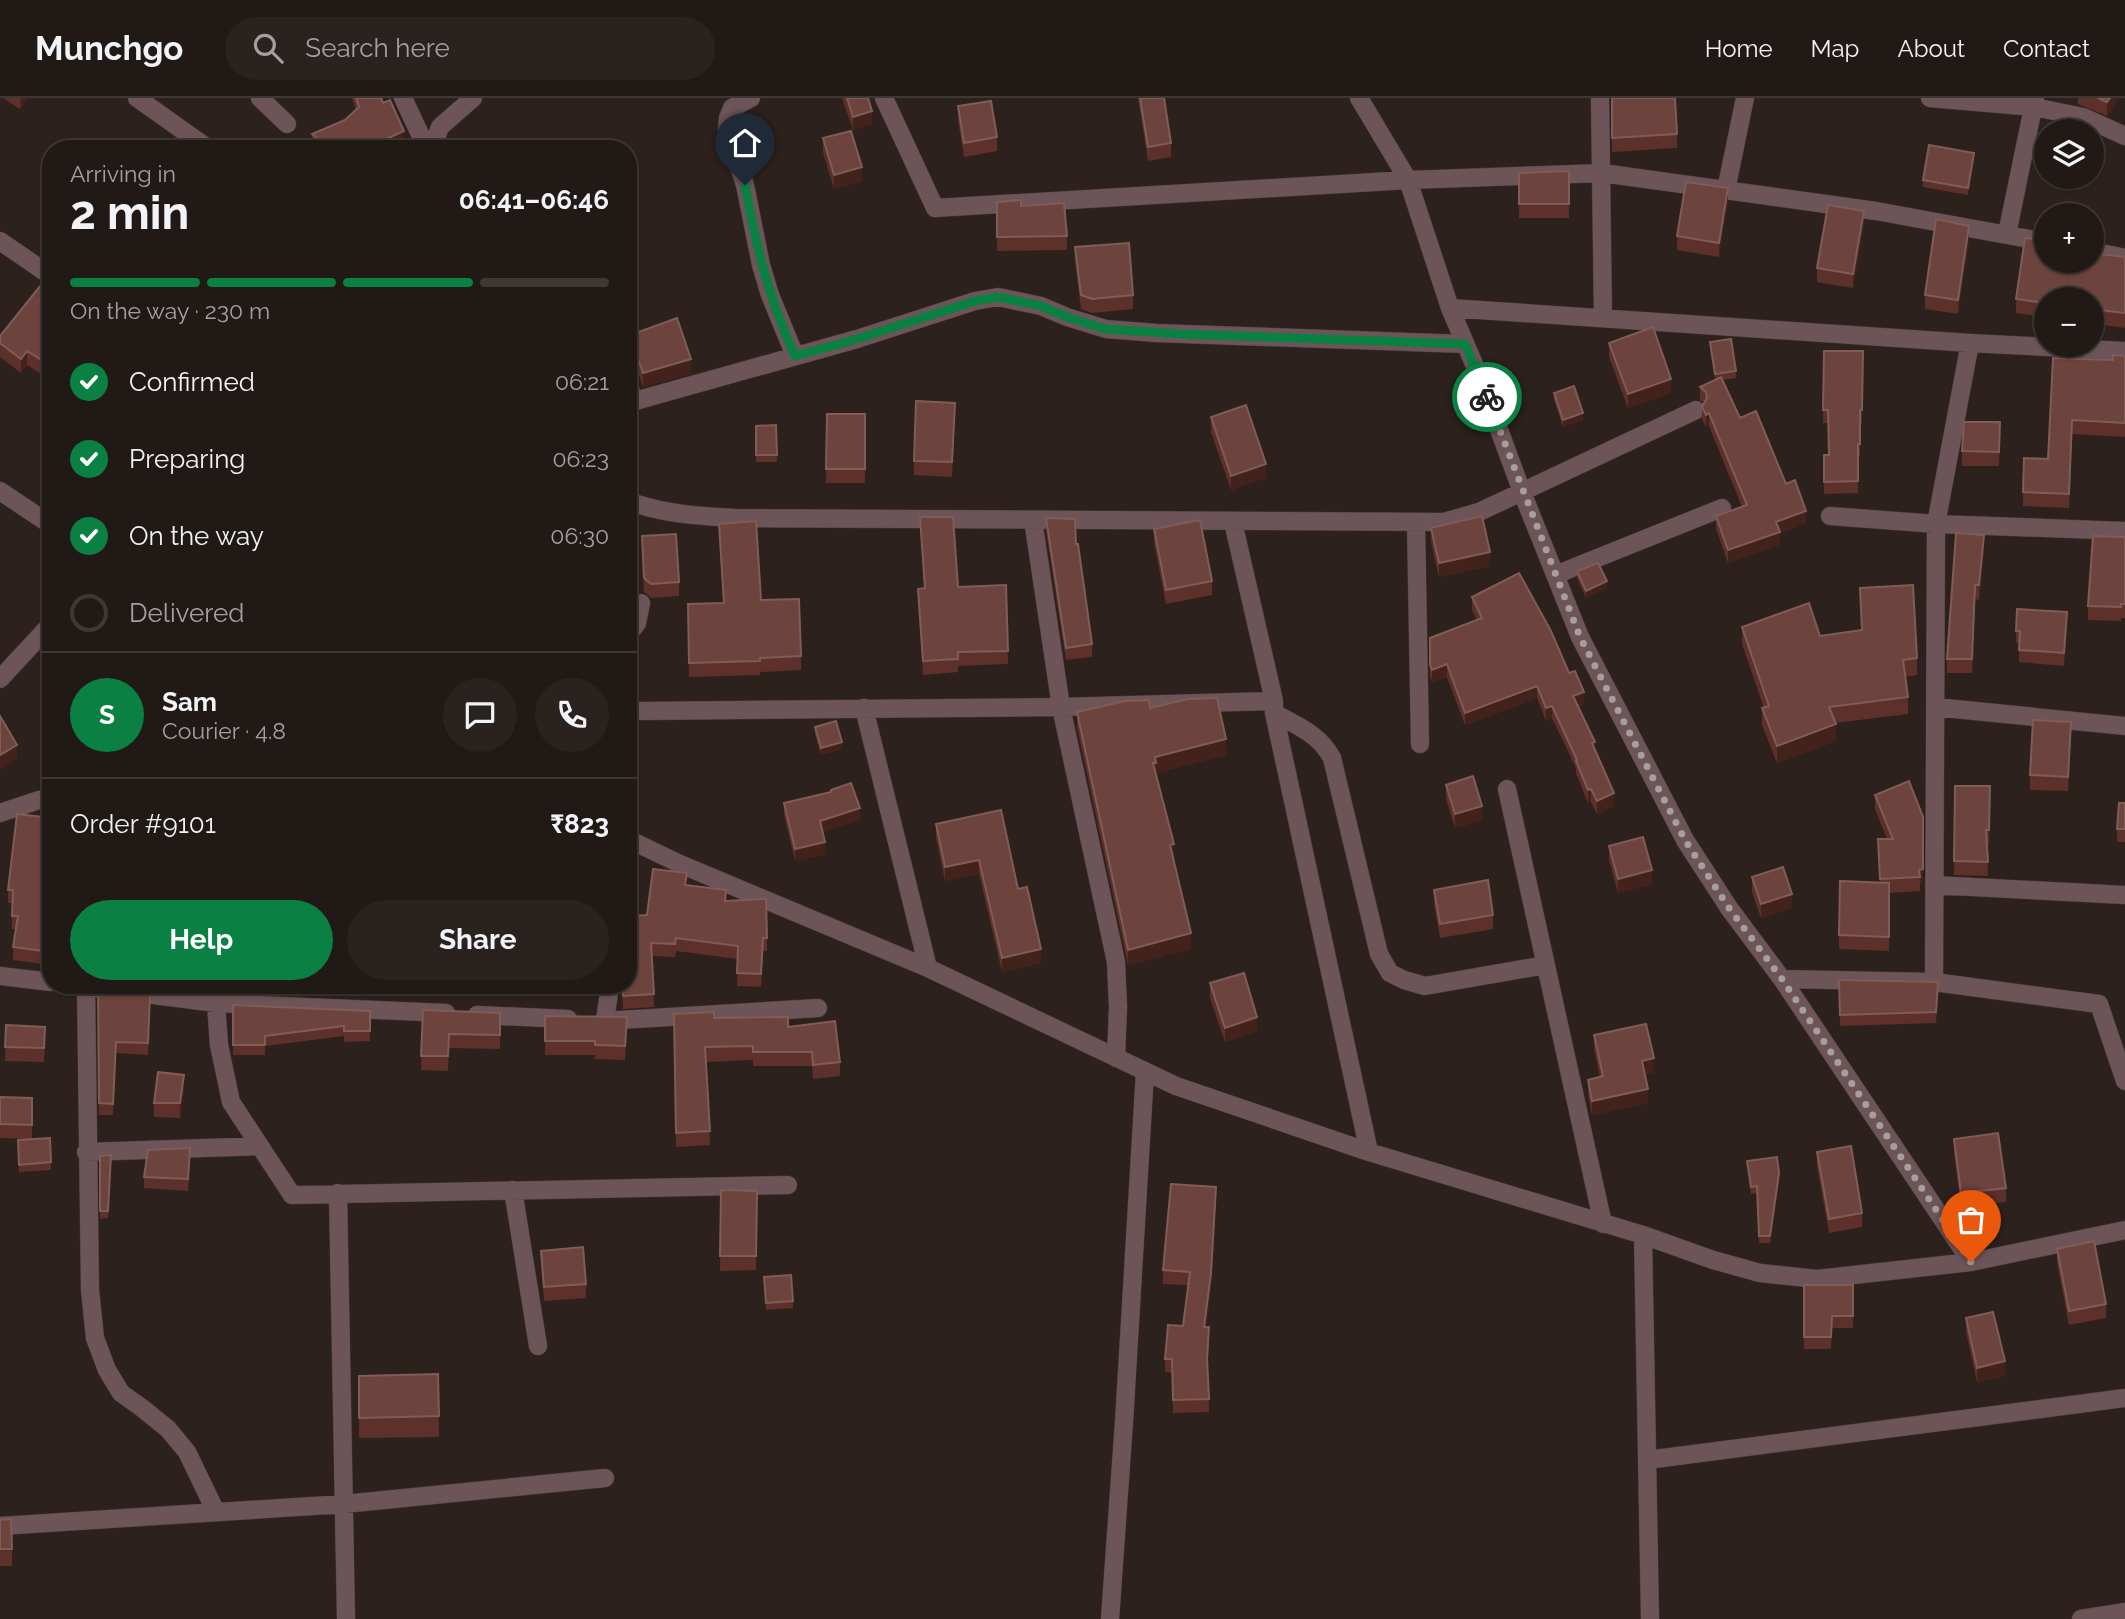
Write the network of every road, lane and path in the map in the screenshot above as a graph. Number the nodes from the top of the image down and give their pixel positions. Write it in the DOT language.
graph roads {
  1 [pos="137,98"];
  2 [pos="260,98"];
  3 [pos="402,98"];
  4 [pos="473,98"];
  5 [pos="751,98"];
  6 [pos="884,98"];
  7 [pos="1359,98"];
  8 [pos="1600,98"];
  9 [pos="1745,98"];
  10 [pos="1930,98"];
  11 [pos="2035,102"];
  12 [pos="287,124"];
  13 [pos="2125,136"];
  14 [pos="196,140"];
  15 [pos="423,140"];
  16 [pos="435,140"];
  17 [pos="1602,173"];
  18 [pos="1408,180"];
  19 [pos="1726,190"];
  20 [pos="2007,234"];
  21 [pos="2034,240"];
  22 [pos="0,242"];
  23 [pos="2104,254"];
  24 [pos="2125,258"];
  25 [pos="42,270"];
  26 [pos="1450,308"];
  27 [pos="1603,318"];
  28 [pos="1970,343"];
  29 [pos="1465,344"];
  30 [pos="2125,351"];
  31 [pos="795,356"];
  32 [pos="637,400"];
  33 [pos="1696,410"];
  34 [pos="0,491"];
  35 [pos="1522,492"];
  36 [pos="637,504"];
  37 [pos="1723,508"];
  38 [pos="1830,516"];
  39 [pos="42,519"];
  40 [pos="1033,520"];
  41 [pos="1233,522"];
  42 [pos="1416,523"];
  43 [pos="1936,524"];
  44 [pos="2125,531"];
  45 [pos="1555,575"];
  46 [pos="641,603"];
  47 [pos="637,623"];
  48 [pos="42,634"];
  49 [pos="0,679"];
  50 [pos="1061,707"];
  51 [pos="1274,707"];
  52 [pos="1935,707"];
  53 [pos="864,708"];
  54 [pos="640,711"];
  55 [pos="2125,726"];
  56 [pos="1420,744"];
  57 [pos="1507,789"];
  58 [pos="42,800"];
  59 [pos="0,813"];
  60 [pos="637,846"];
  61 [pos="1934,885"];
  62 [pos="2125,895"];
  63 [pos="1546,965"];
  64 [pos="928,968"];
  65 [pos="0,976"];
  66 [pos="1782,979"];
  67 [pos="42,981"];
  68 [pos="1934,982"];
  69 [pos="81,994"];
  70 [pos="145,994"];
  71 [pos="609,994"];
  72 [pos="216,1003"];
  73 [pos="818,1007"];
  74 [pos="605,1021"];
  75 [pos="1116,1058"];
  76 [pos="1145,1072"];
  77 [pos="2125,1081"];
  78 [pos="260,1146"];
  79 [pos="86,1152"];
  80 [pos="1369,1152"];
  81 [pos="788,1185"];
  82 [pos="513,1190"];
  83 [pos="338,1194"];
  84 [pos="1603,1223"];
  85 [pos="2125,1230"];
  86 [pos="1643,1235"];
  87 [pos="1971,1262"];
  88 [pos="538,1346"];
  89 [pos="2125,1398"];
  90 [pos="1647,1460"];
  91 [pos="605,1478"];
  92 [pos="344,1504"];
  93 [pos="216,1512"];
  94 [pos="0,1526"];
  95 [pos="2125,1612"];
  96 [pos="346,1619"];
  97 [pos="1110,1619"];
  98 [pos="1650,1619"];
  99 [pos="2081,1619"];
  1 -- 14 [label="street"];
  2 -- 12 [label="street"];
  3 -- 15 [label="street"];
  4 -- 16 [label="street"];
  5 -- 31 [label="street"];
  6 -- 18 [label="street"];
  7 -- 18 [label="street"];
  8 -- 17 [label="street"];
  9 -- 19 [label="street"];
  10 -- 11 [label="street"];
  11 -- 13 [label="street"];
  11 -- 20 [label="street"];
  17 -- 18 [label="street"];
  17 -- 19 [label="street"];
  17 -- 27 [label="street"];
  18 -- 26 [label="street"];
  19 -- 20 [label="street"];
  20 -- 21 [label="street"];
  22 -- 25 [label="street"];
  23 -- 24 [label="street"];
  26 -- 27 [label="street"];
  26 -- 29 [label="street"];
  27 -- 28 [label="street"];
  28 -- 30 [label="street"];
  28 -- 43 [label="street"];
  29 -- 31 [label="street"];
  29 -- 35 [label="street"];
  31 -- 32 [label="street"];
  33 -- 35 [label="street"];
  34 -- 39 [label="street"];
  35 -- 42 [label="street"];
  35 -- 45 [label="street"];
  36 -- 40 [label="street"];
  37 -- 45 [label="street"];
  38 -- 43 [label="street"];
  40 -- 41 [label="street"];
  40 -- 50 [label="street"];
  41 -- 42 [label="street"];
  41 -- 51 [label="street"];
  42 -- 56 [label="street"];
  43 -- 44 [label="street"];
  43 -- 52 [label="street"];
  45 -- 66 [label="street"];
  46 -- 47 [label="street"];
  48 -- 49 [label="street"];
  50 -- 51 [label="street"];
  50 -- 53 [label="street"];
  50 -- 75 [label="street"];
  51 -- 63 [label="street"];
  51 -- 80 [label="street"];
  52 -- 55 [label="street"];
  52 -- 61 [label="street"];
  53 -- 54 [label="street"];
  53 -- 64 [label="street"];
  57 -- 63 [label="street"];
  58 -- 59 [label="street"];
  60 -- 64 [label="street"];
  61 -- 62 [label="street"];
  61 -- 68 [label="street"];
  63 -- 84 [label="street"];
  64 -- 75 [label="street"];
  65 -- 67 [label="street"];
  66 -- 68 [label="street"];
  66 -- 87 [label="street"];
  68 -- 77 [label="street"];
  69 -- 79 [label="street"];
  70 -- 72 [label="street"];
  71 -- 74 [label="street"];
  72 -- 74 [label="street"];
  72 -- 78 [label="street"];
  73 -- 74 [label="street"];
  75 -- 76 [label="street"];
  76 -- 80 [label="street"];
  76 -- 97 [label="street"];
  78 -- 79 [label="street"];
  78 -- 83 [label="street"];
  79 -- 93 [label="street"];
  80 -- 84 [label="street"];
  81 -- 82 [label="street"];
  82 -- 83 [label="street"];
  82 -- 88 [label="street"];
  83 -- 92 [label="street"];
  84 -- 86 [label="street"];
  85 -- 87 [label="street"];
  86 -- 87 [label="street"];
  86 -- 90 [label="street"];
  89 -- 90 [label="street"];
  90 -- 98 [label="street"];
  91 -- 92 [label="street"];
  92 -- 93 [label="street"];
  92 -- 96 [label="street"];
  93 -- 94 [label="street"];
  95 -- 99 [label="street"];
}
